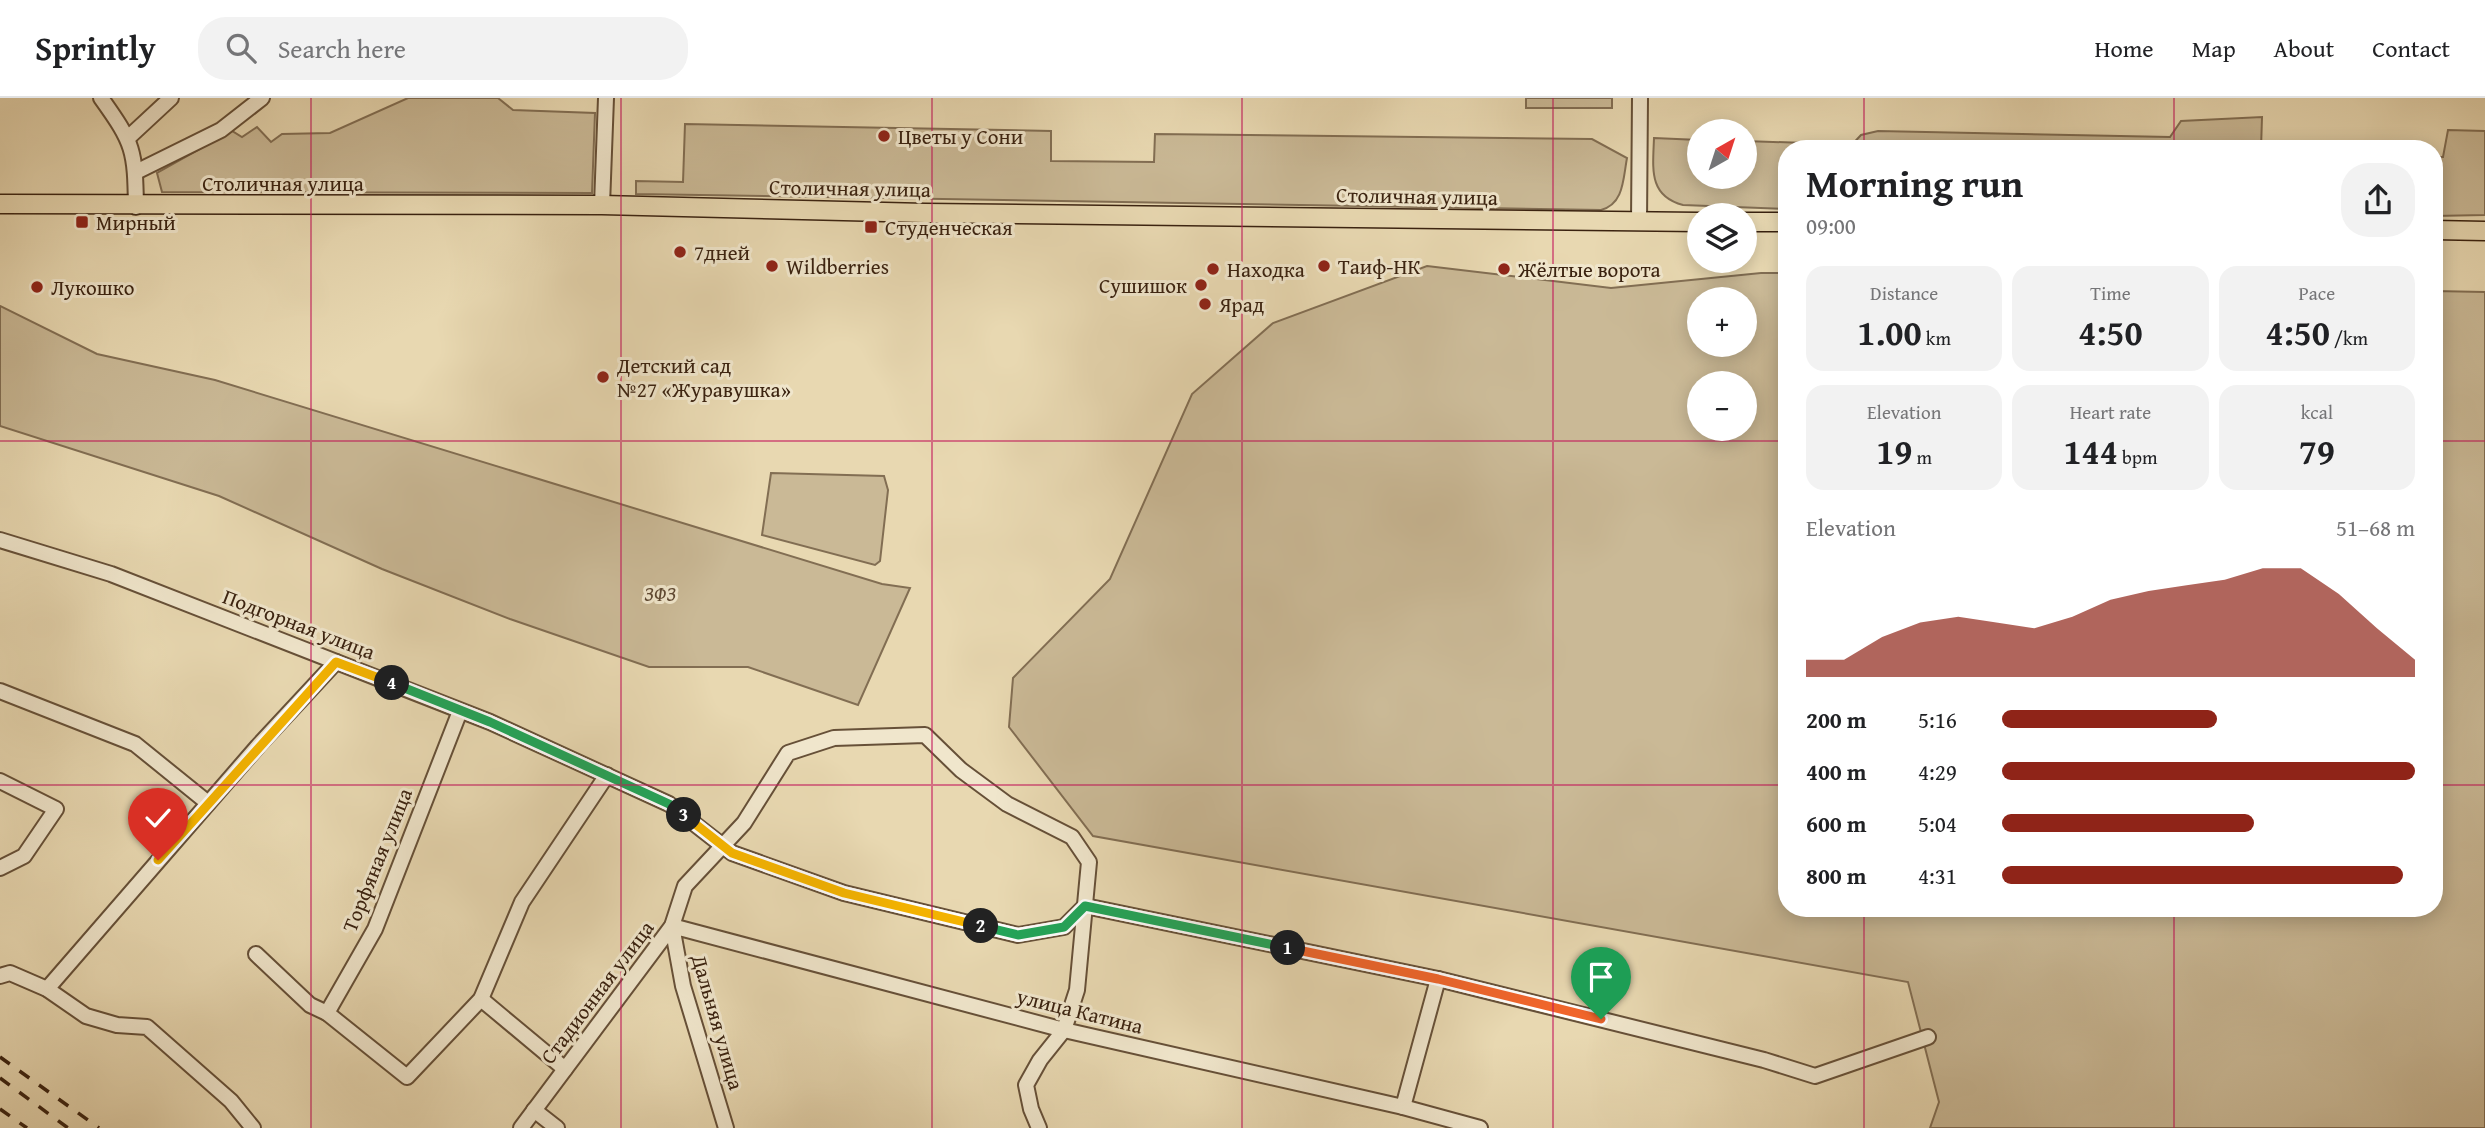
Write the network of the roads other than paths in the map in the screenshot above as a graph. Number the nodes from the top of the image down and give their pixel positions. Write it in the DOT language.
graph roads {
  1 [pos="101,98"];
  2 [pos="171,98"];
  3 [pos="262,98"];
  4 [pos="606,98"];
  5 [pos="1640,98"];
  6 [pos="129,137"];
  7 [pos="136,172"];
  8 [pos="0,204"];
  9 [pos="602,205"];
  10 [pos="136,207"];
  11 [pos="1639,222"];
  12 [pos="1687,222"];
  13 [pos="1757,222"];
  14 [pos="1778,222"];
  15 [pos="2443,230"];
  16 [pos="2485,231"];
  17 [pos="1,544"];
  18 [pos="336,662"];
  19 [pos="0,691"];
  20 [pos="460,711"];
  21 [pos="607,775"];
  22 [pos="0,781"];
  23 [pos="208,803"];
  24 [pos="722,844"];
  25 [pos="0,868"];
  26 [pos="1085,906"];
  27 [pos="672,926"];
  28 [pos="256,954"];
  29 [pos="0,976"];
  30 [pos="1438,979"];
  31 [pos="47,989"];
  32 [pos="481,999"];
  33 [pos="327,1013"];
  34 [pos="1064,1030"];
  35 [pos="1928,1037"];
  36 [pos="565,1069"];
  37 [pos="1403,1107"];
  38 [pos="534,1110"];
  39 [pos="253,1128"];
  40 [pos="521,1128"];
  41 [pos="557,1128"];
  42 [pos="726,1128"];
  43 [pos="1039,1128"];
  44 [pos="1480,1128"];
  1 -- 6 [label="street"];
  2 -- 6 [label="street"];
  3 -- 7 [label="street"];
  4 -- 9 [label="street"];
  5 -- 11 [label="street"];
  6 -- 7 [label="street"];
  7 -- 10 [label="street"];
  8 -- 10 [label="main road, Столичная улица"];
  9 -- 10 [label="main road, Столичная улица"];
  9 -- 11 [label="main road, Столичная улица"];
  11 -- 12 [label="main road, Столичная улица"];
  13 -- 14 [label="main road"];
  15 -- 16 [label="main road"];
  17 -- 18 [label="street, Подгорная улица"];
  18 -- 20 [label="street, Подгорная улица"];
  18 -- 23 [label="street"];
  19 -- 23 [label="street"];
  20 -- 21 [label="street, Подгорная улица"];
  20 -- 33 [label="street, Торфяная улица"];
  21 -- 24 [label="street, Подгорная улица"];
  21 -- 32 [label="street"];
  22 -- 25 [label="street"];
  23 -- 31 [label="street"];
  24 -- 26 [label="street, Подгорная улица"];
  24 -- 26 [label="street, Стадионная улица"];
  24 -- 27 [label="street, Стадионная улица"];
  26 -- 30 [label="street"];
  26 -- 34 [label="street"];
  27 -- 34 [label="street, улица Катина"];
  27 -- 36 [label="street, Стадионная улица"];
  27 -- 42 [label="street, Дальняя улица"];
  28 -- 33 [label="street"];
  29 -- 31 [label="street"];
  30 -- 35 [label="street"];
  30 -- 37 [label="street"];
  31 -- 39 [label="street"];
  32 -- 33 [label="street"];
  32 -- 36 [label="street"];
  34 -- 37 [label="street, улица Катина"];
  34 -- 43 [label="street"];
  36 -- 38 [label="street, Стадионная улица"];
  37 -- 44 [label="street, улица Катина"];
  38 -- 40 [label="street, Стадионная улица"];
  38 -- 41 [label="street"];
}
